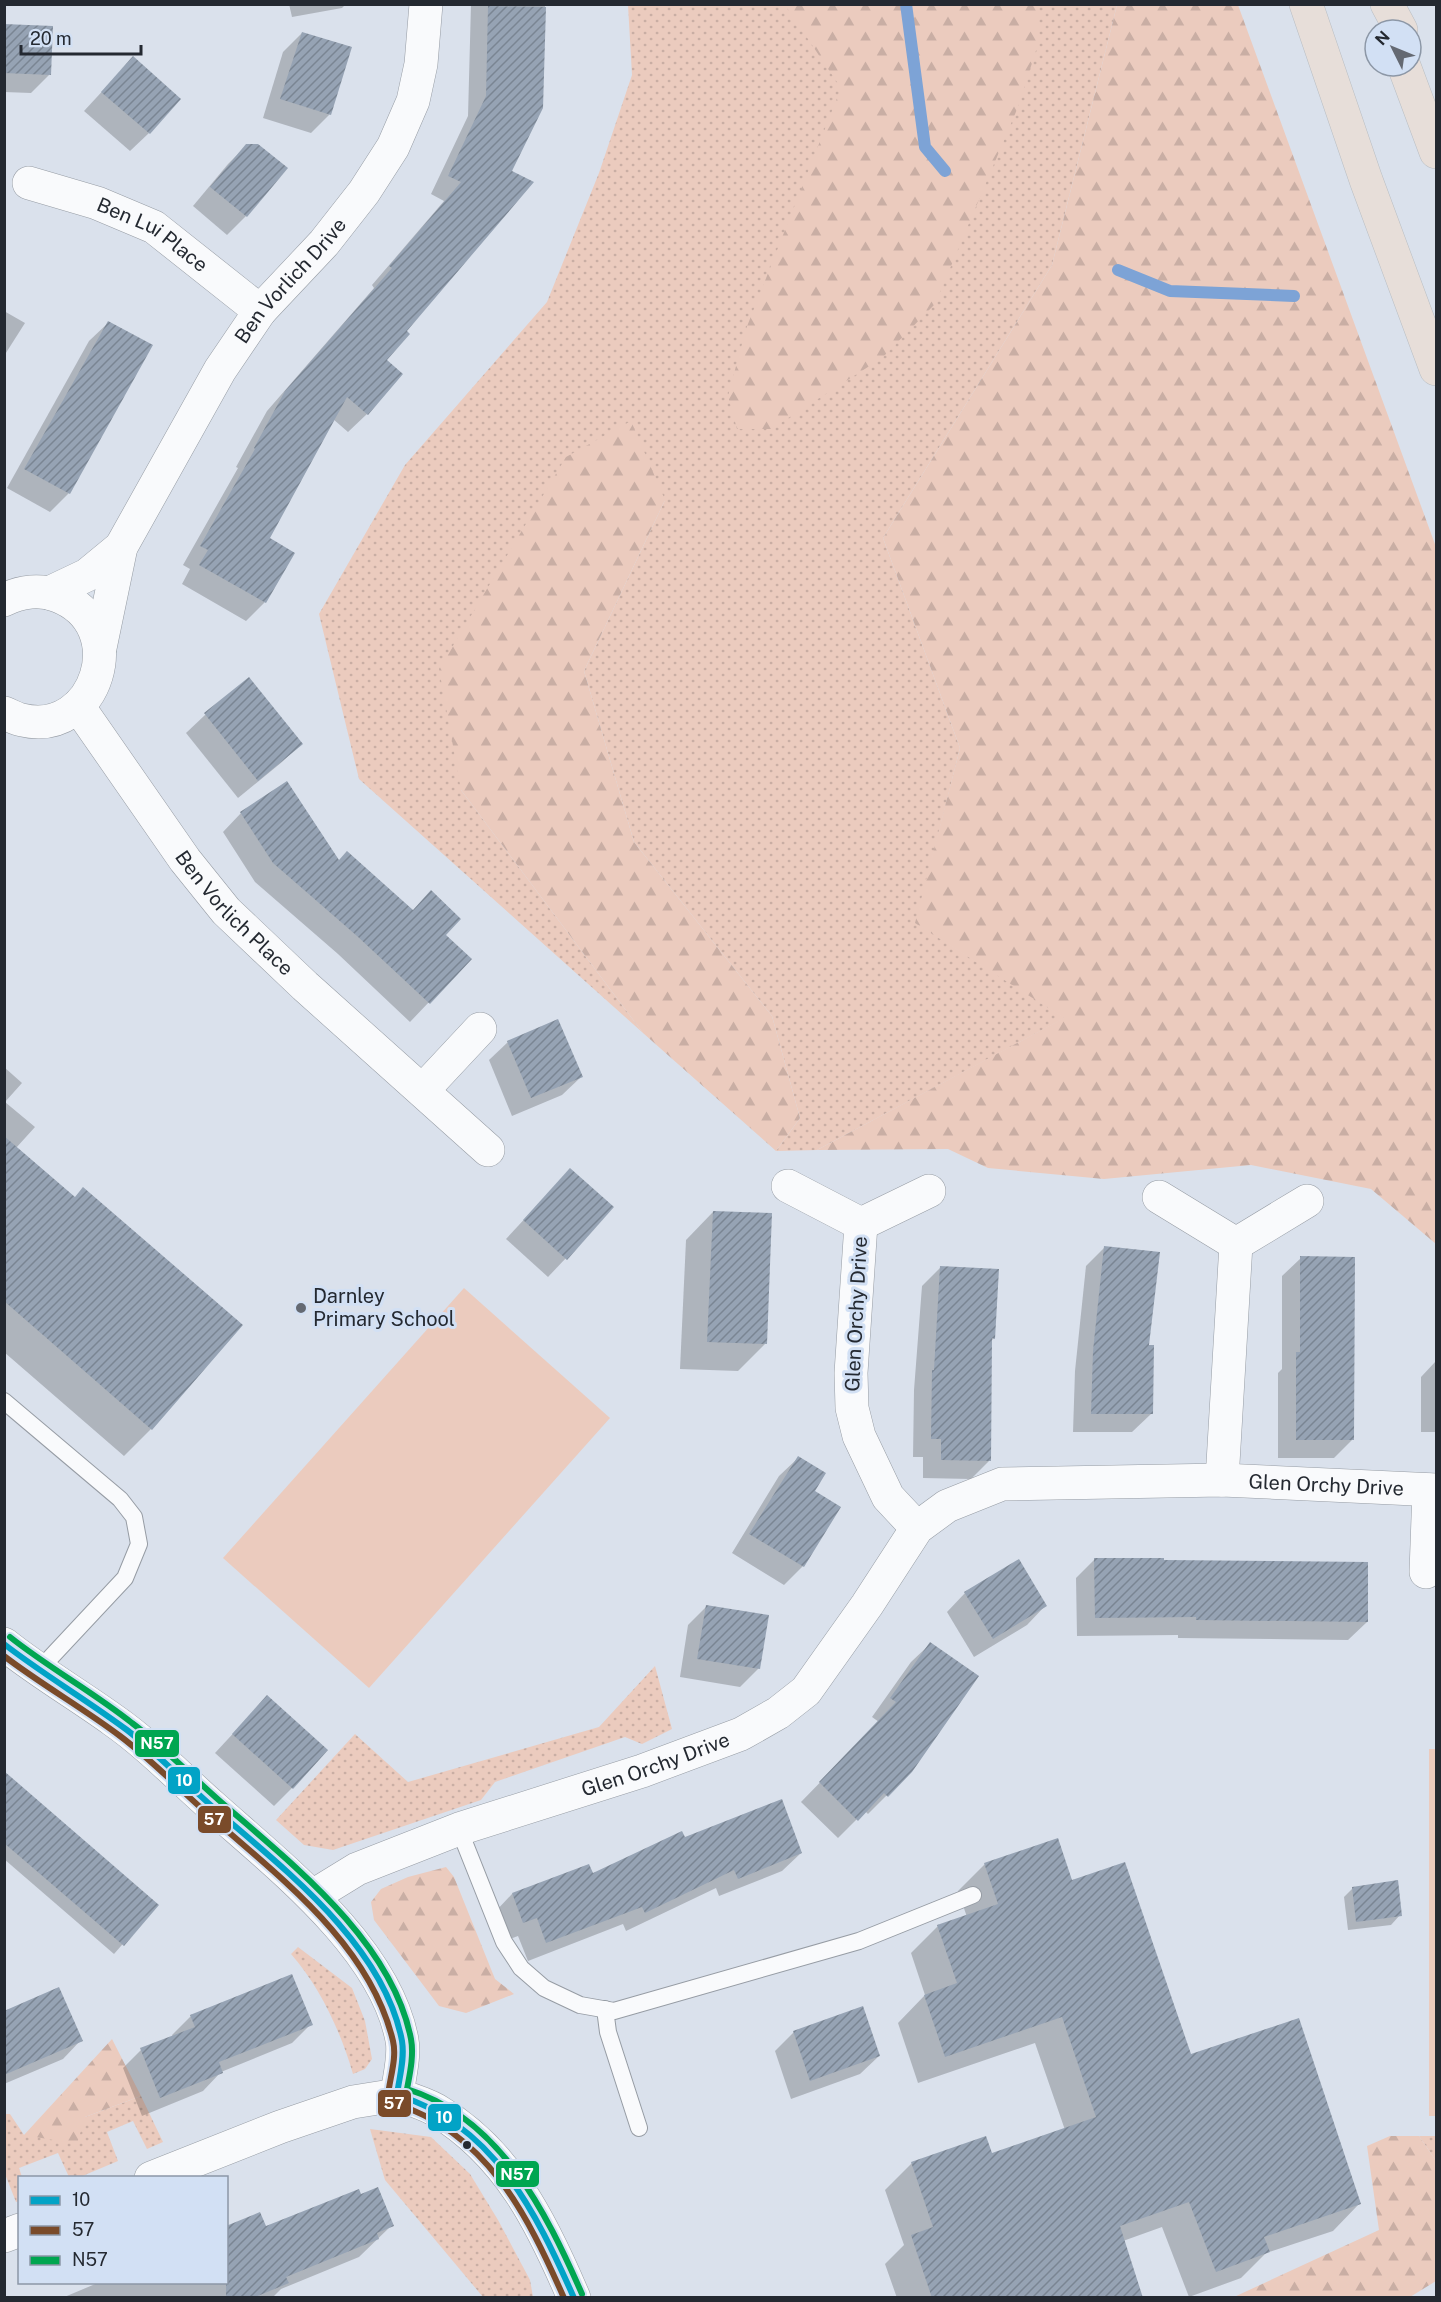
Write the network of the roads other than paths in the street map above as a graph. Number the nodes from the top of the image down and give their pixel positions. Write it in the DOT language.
graph roads {
  1 [pos="426,4"];
  2 [pos="1306,4"];
  3 [pos="1388,4"];
  4 [pos="1395,18"];
  5 [pos="1423,72"];
  6 [pos="1409,78"];
  7 [pos="1437,98"];
  8 [pos="1437,152"];
  9 [pos="29,183"];
  10 [pos="260,311"];
  11 [pos="1437,369"];
  12 [pos="121,547"];
  13 [pos="20,591"];
  14 [pos="100,648"];
  15 [pos="78,706"];
  16 [pos="4,713"];
  17 [pos="480,1029"];
  18 [pos="423,1090"];
  19 [pos="488,1150"];
  20 [pos="788,1186"];
  21 [pos="928,1191"];
  22 [pos="1159,1197"];
  23 [pos="1307,1200"];
  24 [pos="861,1224"];
  25 [pos="1236,1244"];
  26 [pos="4,1401"];
  27 [pos="1222,1480"];
  28 [pos="1433,1490"];
  29 [pos="917,1528"];
  30 [pos="1426,1572"];
  31 [pos="4,1644"];
  32 [pos="38,1671"];
  33 [pos="459,1829"];
  34 [pos="973,1895"];
  35 [pos="313,1896"];
  36 [pos="605,2009"];
  37 [pos="397,2095"];
  38 [pos="639,2128"];
  39 [pos="156,2176"];
  40 [pos="574,2298"];
  1 -- 10 [label="street, Ben Vorlich Drive"];
  2 -- 11 [label="highway"];
  3 -- 4 [label="highway"];
  5 -- 7 [label="highway"];
  6 -- 8 [label="highway"];
  9 -- 10 [label="street, Ben Lui Place"];
  10 -- 12 [label="street, Ben Vorlich Drive"];
  12 -- 13 [label="street, Ben Vorlich Drive"];
  12 -- 14 [label="street, Ben Vorlich Drive"];
  13 -- 14 [label="street"];
  14 -- 15 [label="street, Ben Vorlich Drive"];
  15 -- 16 [label="street"];
  15 -- 18 [label="street, Ben Vorlich Place"];
  17 -- 18 [label="street"];
  18 -- 19 [label="street, Ben Vorlich Place"];
  20 -- 24 [label="street"];
  21 -- 24 [label="street"];
  22 -- 25 [label="street"];
  23 -- 25 [label="street"];
  24 -- 29 [label="street, Glen Orchy Drive"];
  25 -- 27 [label="street, Glen Orchy Drive"];
  26 -- 32 [label="lane"];
  27 -- 28 [label="street, Glen Orchy Drive"];
  27 -- 29 [label="street, Glen Orchy Drive"];
  28 -- 30 [label="street, Glen Orchy Drive"];
  29 -- 33 [label="street, Glen Orchy Drive"];
  31 -- 32 [label="street"];
  32 -- 35 [label="street"];
  33 -- 35 [label="street, Glen Orchy Drive"];
  33 -- 36 [label="lane"];
  34 -- 36 [label="lane"];
  35 -- 37 [label="street"];
  36 -- 38 [label="lane"];
  37 -- 39 [label="street"];
  37 -- 40 [label="street"];
}
